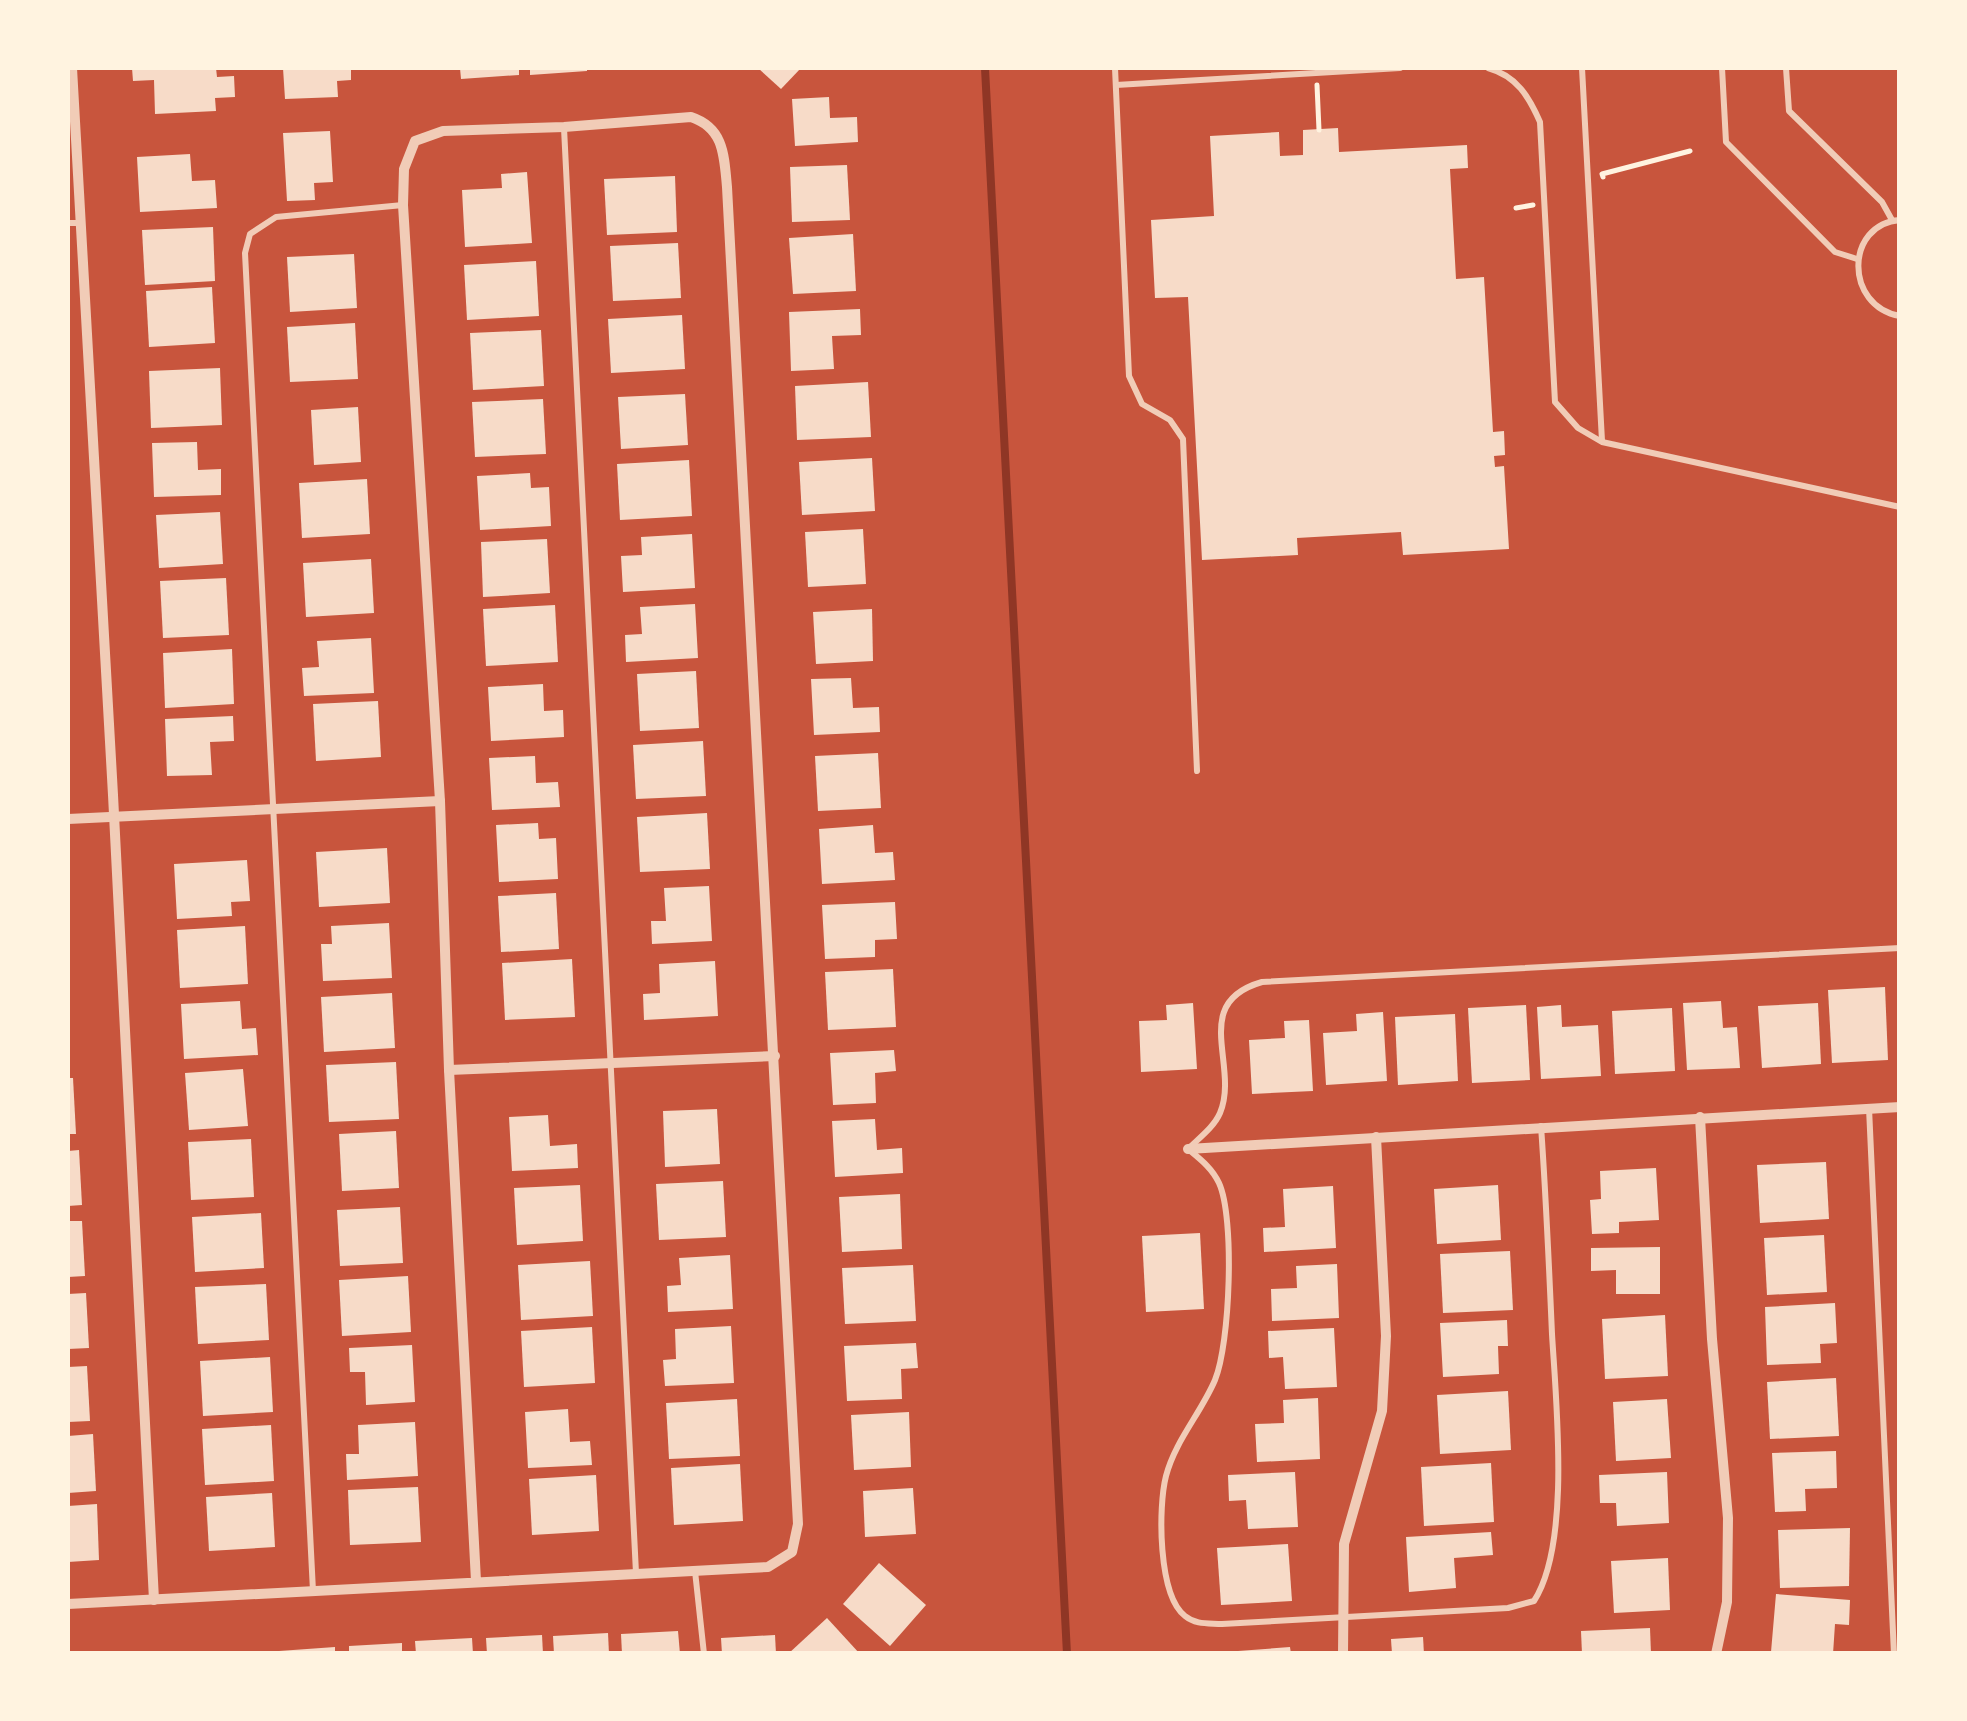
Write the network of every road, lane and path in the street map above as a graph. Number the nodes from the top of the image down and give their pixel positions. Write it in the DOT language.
graph roads {
  1 [pos="72,68"];
  2 [pos="1116,68"];
  3 [pos="1400,68"];
  4 [pos="1488,68"];
  5 [pos="1582,68"];
  6 [pos="1722,68"];
  7 [pos="1786,68"];
  8 [pos="1317,73"];
  9 [pos="1116,85"];
  10 [pos="564,126"];
  11 [pos="1320,130"];
  12 [pos="404,204"];
  13 [pos="1896,220"];
  14 [pos="68,223"];
  15 [pos="83,223"];
  16 [pos="1857,259"];
  17 [pos="1900,316"];
  18 [pos="1602,442"];
  19 [pos="1900,506"];
  20 [pos="1197,772"];
  21 [pos="440,800"];
  22 [pos="274,808"];
  23 [pos="114,816"];
  24 [pos="68,819"];
  25 [pos="1900,948"];
  26 [pos="775,1056"];
  27 [pos="612,1063"];
  28 [pos="449,1070"];
  29 [pos="1900,1107"];
  30 [pos="1869,1108"];
  31 [pos="1700,1117"];
  32 [pos="1541,1126"];
  33 [pos="1376,1138"];
  34 [pos="1188,1149"];
  35 [pos="695,1570"];
  36 [pos="636,1572"];
  37 [pos="476,1581"];
  38 [pos="314,1591"];
  39 [pos="154,1600"];
  40 [pos="68,1604"];
  41 [pos="1342,1615"];
  42 [pos="704,1654"];
  43 [pos="1342,1654"];
  44 [pos="1716,1654"];
  45 [pos="1894,1654"];
  1 -- 15 [label="street"];
  2 -- 9 [label="lane"];
  3 -- 8 [label="lane"];
  4 -- 18 [label="lane"];
  5 -- 18 [label="lane"];
  6 -- 16 [label="lane"];
  7 -- 13 [label="lane"];
  8 -- 9 [label="lane"];
  8 -- 11 [label="path"];
  9 -- 20 [label="lane"];
  10 -- 12 [label="street"];
  10 -- 26 [label="street"];
  10 -- 27 [label="lane"];
  12 -- 21 [label="street"];
  12 -- 22 [label="lane"];
  13 -- 16 [label="lane"];
  14 -- 15 [label="lane"];
  15 -- 23 [label="street"];
  16 -- 17 [label="lane"];
  18 -- 19 [label="lane"];
  21 -- 22 [label="street"];
  21 -- 28 [label="street"];
  22 -- 23 [label="street"];
  22 -- 38 [label="lane"];
  23 -- 24 [label="street"];
  23 -- 39 [label="street"];
  25 -- 34 [label="lane"];
  26 -- 27 [label="street"];
  26 -- 35 [label="street"];
  27 -- 28 [label="street"];
  27 -- 36 [label="lane"];
  28 -- 37 [label="street"];
  29 -- 30 [label="street"];
  30 -- 31 [label="street"];
  30 -- 45 [label="lane"];
  31 -- 32 [label="street"];
  31 -- 44 [label="street"];
  32 -- 33 [label="street"];
  32 -- 41 [label="lane"];
  33 -- 34 [label="street"];
  33 -- 41 [label="street"];
  34 -- 41 [label="lane"];
  35 -- 36 [label="street"];
  35 -- 42 [label="lane"];
  36 -- 37 [label="street"];
  37 -- 38 [label="street"];
  38 -- 39 [label="street"];
  39 -- 40 [label="street"];
  41 -- 43 [label="street"];
}
